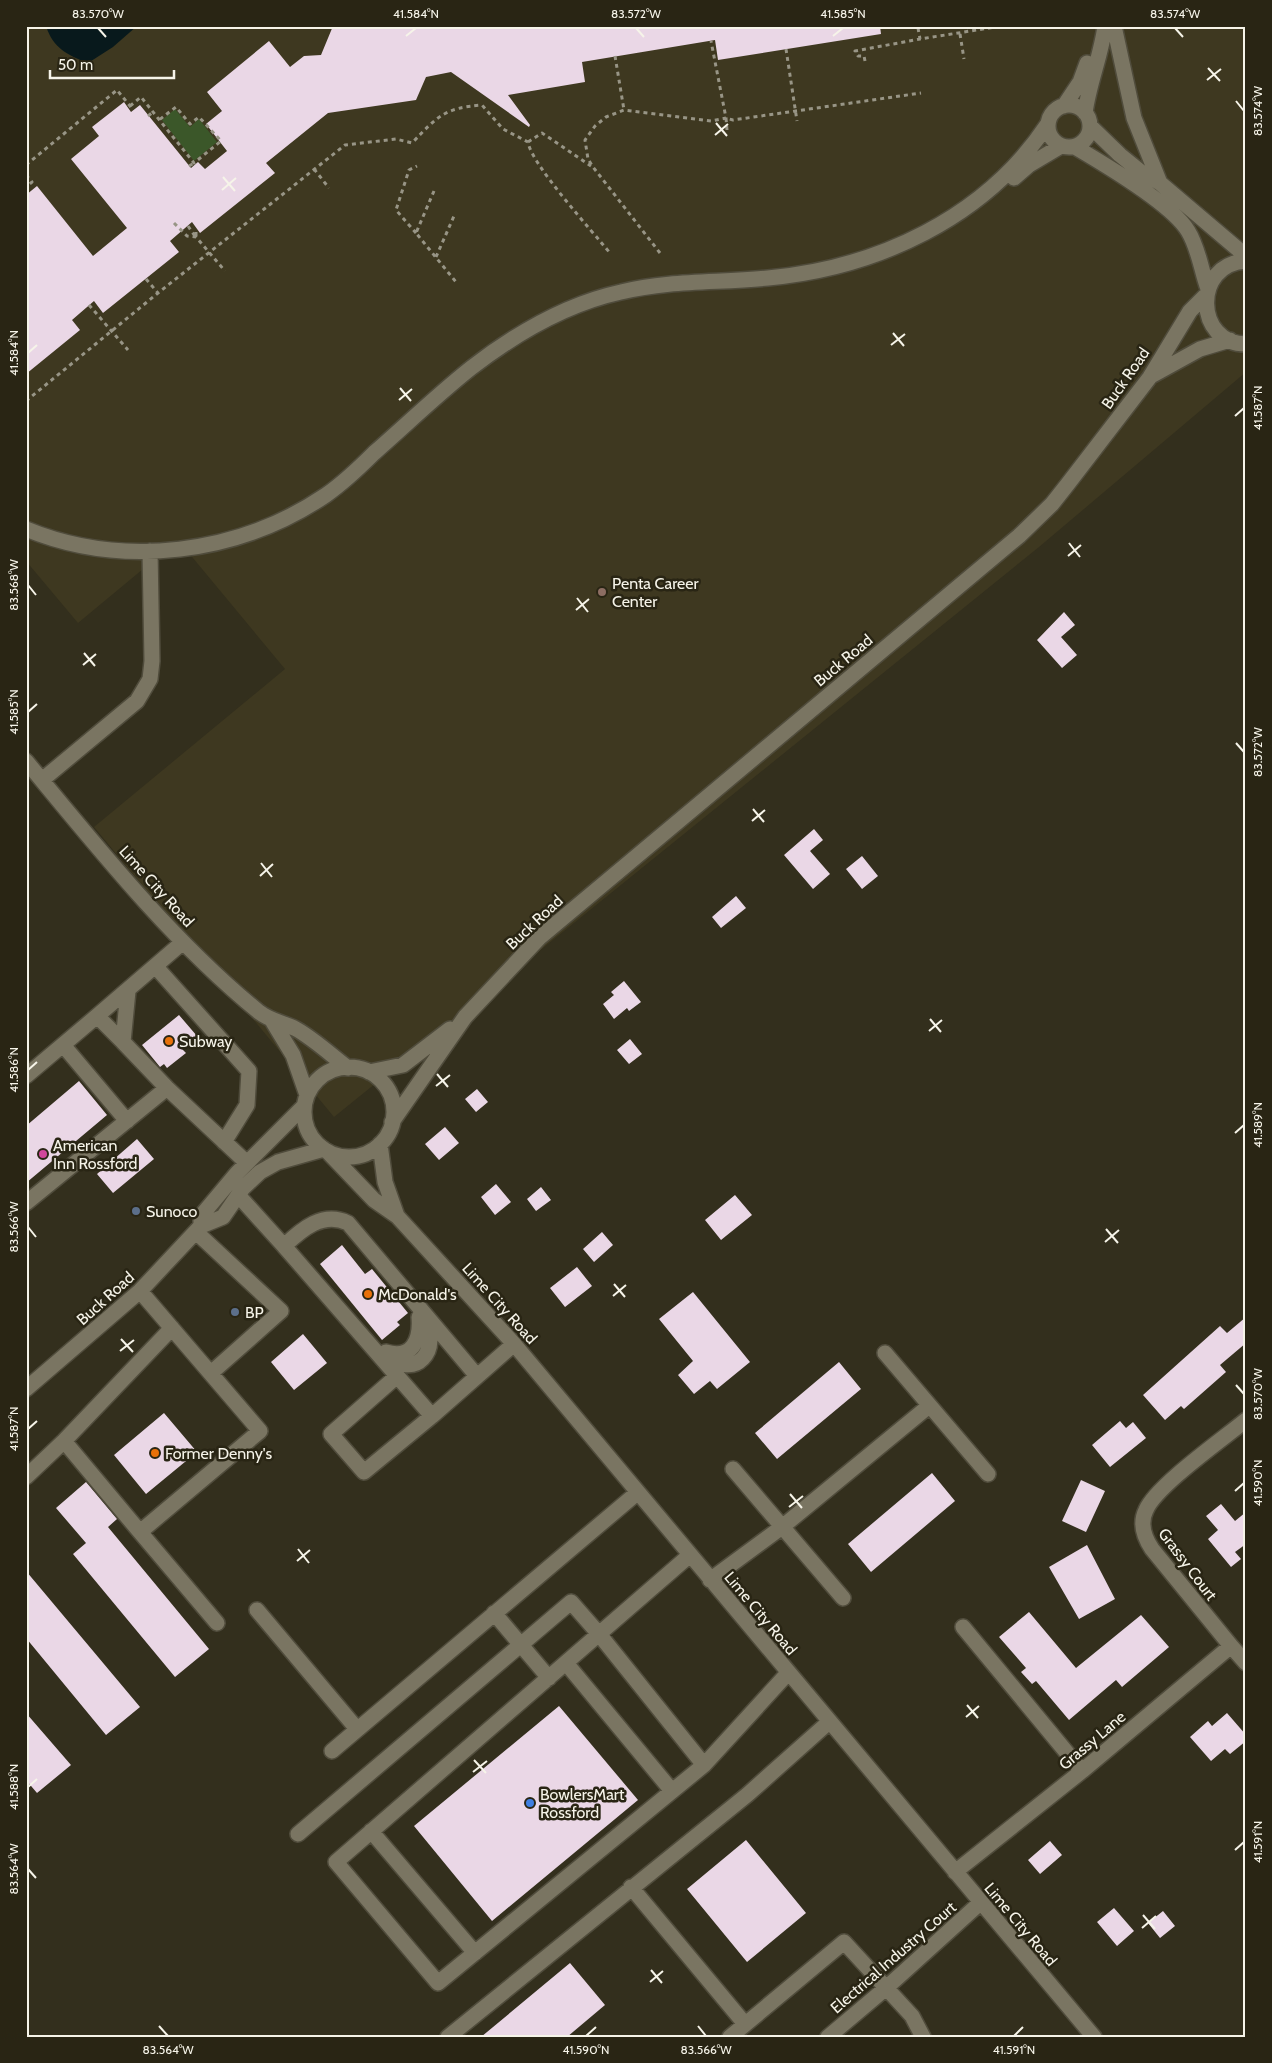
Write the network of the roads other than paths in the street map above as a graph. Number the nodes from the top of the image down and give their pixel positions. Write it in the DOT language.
graph roads {
  1 [pos="1100,26"];
  2 [pos="1105,26"];
  3 [pos="1114,26"];
  4 [pos="1064,106"];
  5 [pos="1088,120"];
  6 [pos="1047,125"];
  7 [pos="1068,147"];
  8 [pos="1160,183"];
  9 [pos="993,189"];
  10 [pos="1246,256"];
  11 [pos="1246,261"];
  12 [pos="1207,292"];
  13 [pos="1230,340"];
  14 [pos="1246,344"];
  15 [pos="1150,377"];
  16 [pos="26,529"];
  17 [pos="150,551"];
  18 [pos="26,761"];
  19 [pos="42,780"];
  20 [pos="184,942"];
  21 [pos="156,967"];
  22 [pos="128,991"];
  23 [pos="98,1016"];
  24 [pos="465,1018"];
  25 [pos="272,1022"];
  26 [pos="123,1042"];
  27 [pos="63,1045"];
  28 [pos="348,1068"];
  29 [pos="369,1072"];
  30 [pos="26,1076"];
  31 [pos="167,1088"];
  32 [pos="306,1100"];
  33 [pos="127,1121"];
  34 [pos="392,1122"];
  35 [pos="224,1142"];
  36 [pos="380,1144"];
  37 [pos="326,1150"];
  38 [pos="247,1163"];
  39 [pos="238,1195"];
  40 [pos="26,1203"];
  41 [pos="397,1216"];
  42 [pos="199,1229"];
  43 [pos="356,1232"];
  44 [pos="284,1246"];
  45 [pos="140,1291"];
  46 [pos="344,1316"];
  47 [pos="172,1328"];
  48 [pos="514,1344"];
  49 [pos="885,1353"];
  50 [pos="211,1373"];
  51 [pos="397,1376"];
  52 [pos="477,1376"];
  53 [pos="26,1389"];
  54 [pos="929,1406"];
  55 [pos="432,1416"];
  56 [pos="1246,1420"];
  57 [pos="64,1441"];
  58 [pos="733,1469"];
  59 [pos="988,1474"];
  60 [pos="26,1477"];
  61 [pos="637,1493"];
  62 [pos="782,1527"];
  63 [pos="140,1532"];
  64 [pos="690,1555"];
  65 [pos="710,1580"];
  66 [pos="843,1598"];
  67 [pos="257,1610"];
  68 [pos="494,1613"];
  69 [pos="217,1623"];
  70 [pos="963,1627"];
  71 [pos="599,1634"];
  72 [pos="520,1644"];
  73 [pos="1231,1646"];
  74 [pos="566,1663"];
  75 [pos="1246,1663"];
  76 [pos="788,1673"];
  77 [pos="549,1678"];
  78 [pos="829,1722"];
  79 [pos="357,1729"];
  80 [pos="332,1751"];
  81 [pos="704,1765"];
  82 [pos="1082,1771"];
  83 [pos="672,1791"];
  84 [pos="371,1831"];
  85 [pos="298,1834"];
  86 [pos="955,1872"];
  87 [pos="631,1887"];
  88 [pos="980,1903"];
  89 [pos="475,1953"];
  90 [pos="886,1988"];
  91 [pos="745,2024"];
  92 [pos="448,2037"];
  93 [pos="730,2037"];
  94 [pos="828,2037"];
  95 [pos="924,2037"];
  96 [pos="1094,2037"];
  1 -- 4 [label="street"];
  2 -- 5 [label="street"];
  3 -- 8 [label="street"];
  4 -- 5 [label="street"];
  4 -- 6 [label="street"];
  5 -- 7 [label="street"];
  5 -- 8 [label="street"];
  6 -- 7 [label="street"];
  6 -- 9 [label="street"];
  7 -- 9 [label="street"];
  7 -- 12 [label="street"];
  8 -- 10 [label="street"];
  9 -- 17 [label="street"];
  11 -- 12 [label="street, Buck Road"];
  12 -- 13 [label="street"];
  12 -- 15 [label="street, Buck Road"];
  13 -- 14 [label="street"];
  13 -- 15 [label="street"];
  15 -- 24 [label="street, Buck Road"];
  16 -- 17 [label="street"];
  17 -- 19 [label="street"];
  18 -- 19 [label="street, Lime City Road"];
  19 -- 20 [label="street, Lime City Road"];
  20 -- 21 [label="street"];
  20 -- 25 [label="street, Lime City Road"];
  21 -- 22 [label="street"];
  21 -- 35 [label="street"];
  22 -- 23 [label="street"];
  22 -- 26 [label="street"];
  23 -- 26 [label="street"];
  23 -- 27 [label="street"];
  24 -- 29 [label="street, Buck Road"];
  24 -- 34 [label="street, Buck Road"];
  25 -- 28 [label="street, Lime City Road"];
  25 -- 32 [label="street, Lime City Road"];
  26 -- 31 [label="street"];
  27 -- 30 [label="street"];
  27 -- 33 [label="street"];
  28 -- 29 [label="street"];
  28 -- 32 [label="street"];
  29 -- 34 [label="street"];
  31 -- 33 [label="street"];
  31 -- 35 [label="street"];
  32 -- 37 [label="street"];
  32 -- 38 [label="street, Buck Road"];
  33 -- 40 [label="street"];
  34 -- 36 [label="street"];
  35 -- 38 [label="street"];
  36 -- 37 [label="street"];
  36 -- 41 [label="street, Lime City Road"];
  37 -- 39 [label="street, Buck Road"];
  37 -- 41 [label="street, Lime City Road"];
  38 -- 42 [label="street, Buck Road"];
  39 -- 42 [label="street, Buck Road"];
  39 -- 44 [label="street"];
  41 -- 48 [label="street, Lime City Road"];
  42 -- 45 [label="street, Buck Road"];
  42 -- 50 [label="street"];
  43 -- 44 [label="street"];
  43 -- 46 [label="street"];
  43 -- 52 [label="street"];
  44 -- 46 [label="street"];
  45 -- 47 [label="street"];
  45 -- 53 [label="street, Buck Road"];
  46 -- 51 [label="street"];
  47 -- 50 [label="street"];
  47 -- 57 [label="street"];
  48 -- 52 [label="street"];
  48 -- 61 [label="street, Lime City Road"];
  49 -- 54 [label="street"];
  50 -- 63 [label="street"];
  51 -- 55 [label="street"];
  51 -- 55 [label="street"];
  52 -- 55 [label="street"];
  54 -- 59 [label="street"];
  54 -- 62 [label="street"];
  56 -- 73 [label="street, Grassy Court"];
  57 -- 60 [label="street"];
  57 -- 63 [label="street"];
  58 -- 62 [label="street"];
  61 -- 64 [label="street, Lime City Road"];
  61 -- 68 [label="street"];
  62 -- 65 [label="street"];
  62 -- 66 [label="street"];
  63 -- 69 [label="street"];
  64 -- 65 [label="street, Lime City Road"];
  64 -- 71 [label="street"];
  65 -- 76 [label="street, Lime City Road"];
  67 -- 79 [label="street"];
  68 -- 72 [label="street"];
  68 -- 79 [label="street"];
  70 -- 82 [label="street"];
  71 -- 72 [label="street"];
  71 -- 74 [label="street"];
  71 -- 81 [label="street"];
  72 -- 77 [label="street"];
  72 -- 85 [label="street"];
  73 -- 75 [label="street"];
  73 -- 82 [label="street, Grassy Lane"];
  74 -- 77 [label="street"];
  74 -- 83 [label="street"];
  76 -- 78 [label="street, Lime City Road"];
  76 -- 81 [label="street"];
  77 -- 84 [label="street"];
  78 -- 86 [label="street, Lime City Road"];
  78 -- 87 [label="street"];
  79 -- 80 [label="street"];
  81 -- 83 [label="street"];
  82 -- 86 [label="street, Grassy Lane"];
  83 -- 89 [label="street"];
  84 -- 89 [label="street"];
  84 -- 89 [label="street"];
  86 -- 88 [label="street, Lime City Road"];
  87 -- 91 [label="street"];
  87 -- 92 [label="street"];
  88 -- 90 [label="street, Electrical Industry Court"];
  88 -- 96 [label="street, Lime City Road"];
  90 -- 91 [label="street"];
  90 -- 94 [label="street, Electrical Industry Court"];
  90 -- 95 [label="street"];
  91 -- 93 [label="street"];
}
